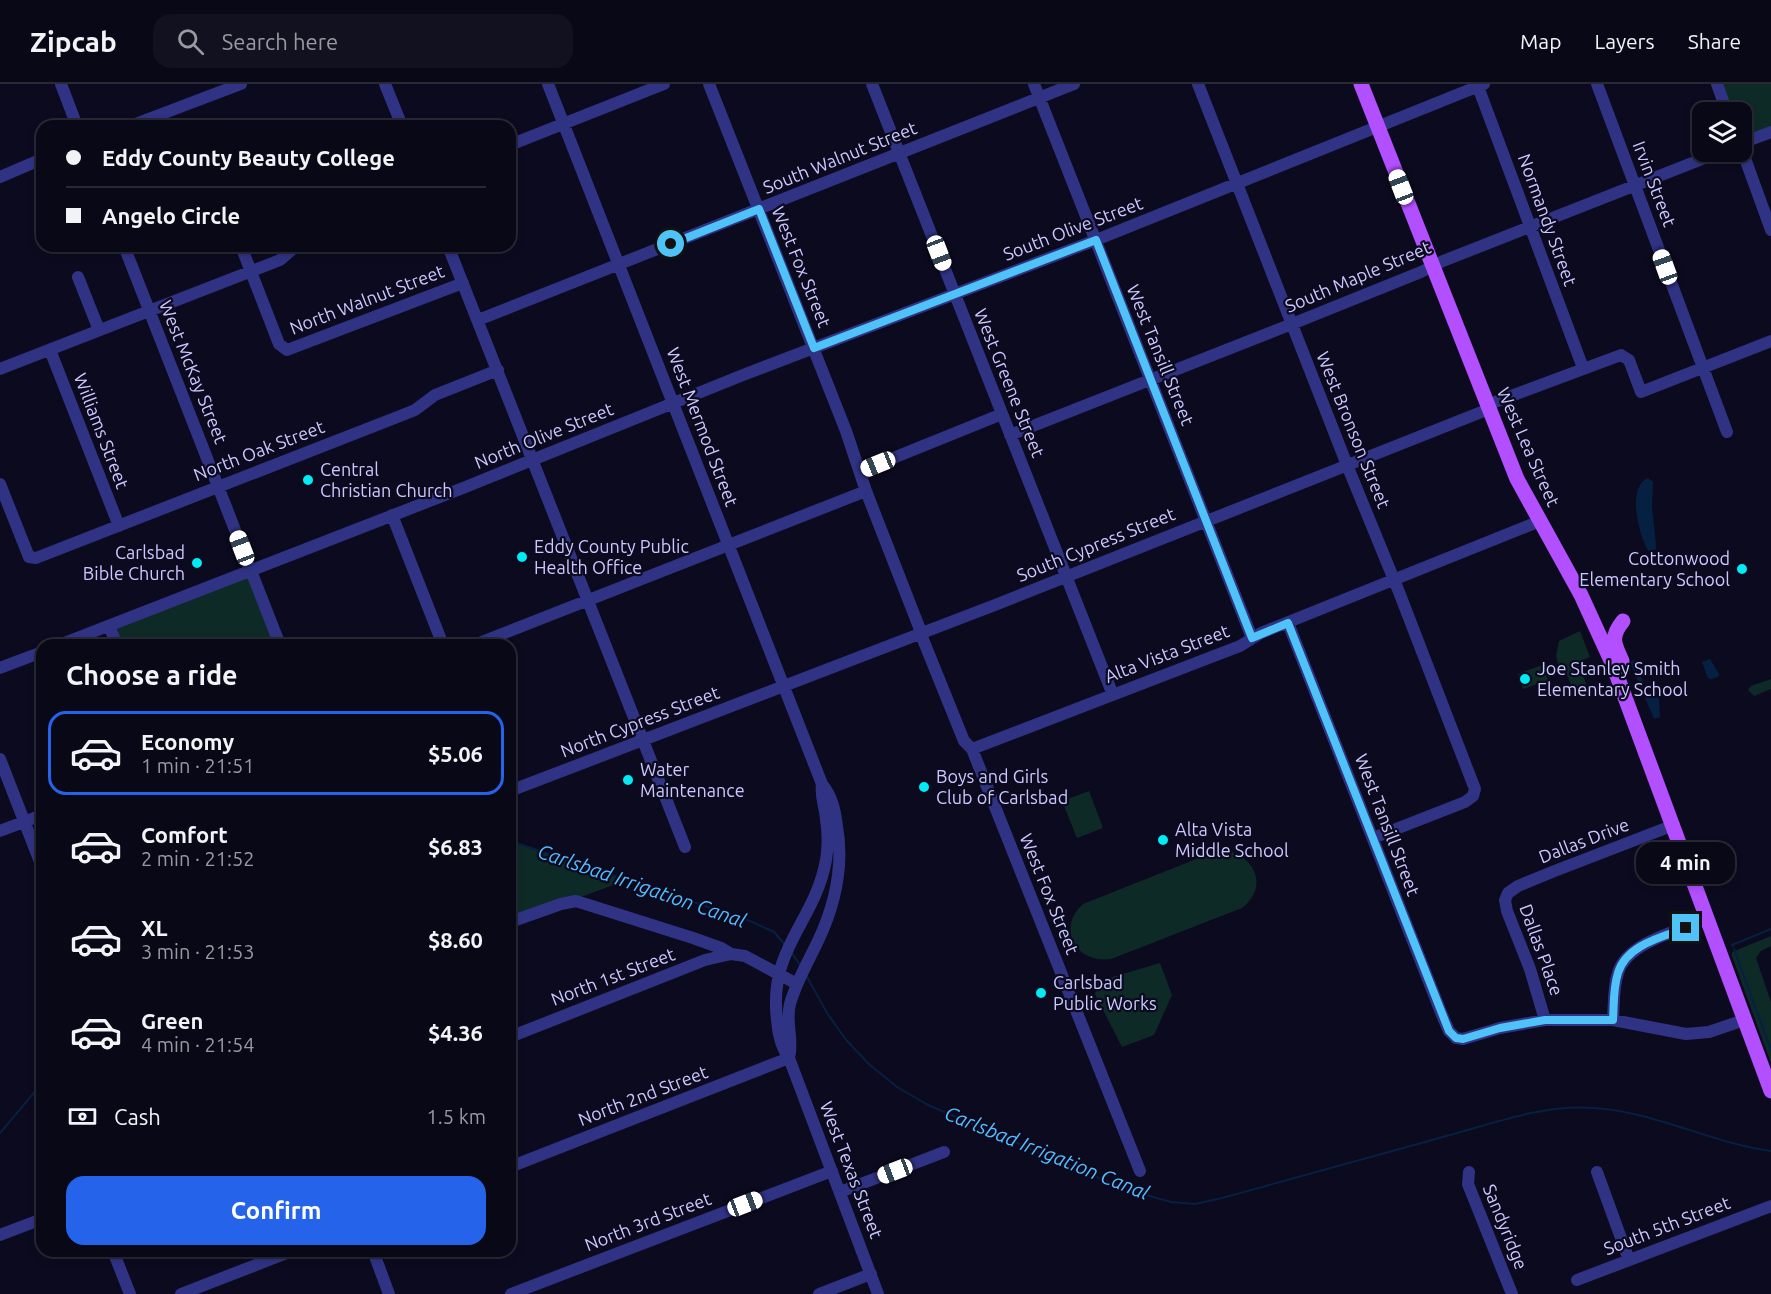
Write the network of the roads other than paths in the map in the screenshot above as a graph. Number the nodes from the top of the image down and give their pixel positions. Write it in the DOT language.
graph roads {
  1 [pos="61,84"];
  2 [pos="241,84"];
  3 [pos="385,84"];
  4 [pos="548,84"];
  5 [pos="664,84"];
  6 [pos="709,84"];
  7 [pos="872,84"];
  8 [pos="1034,84"];
  9 [pos="1074,84"];
  10 [pos="1198,84"];
  11 [pos="1361,84"];
  12 [pos="1597,84"];
  13 [pos="1717,84"];
  14 [pos="1479,85"];
  15 [pos="1040,98"];
  16 [pos="1724,102"];
  17 [pos="75,120"];
  18 [pos="153,120"];
  19 [pos="400,120"];
  20 [pos="564,124"];
  21 [pos="1378,126"];
  22 [pos="1771,132"];
  23 [pos="1752,139"];
  24 [pos="516,143"];
  25 [pos="900,153"];
  26 [pos="36,162"];
  27 [pos="1695,162"];
  28 [pos="1746,162"];
  29 [pos="0,177"];
  30 [pos="1237,183"];
  31 [pos="1635,186"];
  32 [pos="759,209"];
  33 [pos="1530,227"];
  34 [pos="1771,230"];
  35 [pos="1096,240"];
  36 [pos="126,252"];
  37 [pos="243,252"];
  38 [pos="289,252"];
  39 [pos="450,252"];
  40 [pos="619,264"];
  41 [pos="1432,267"];
  42 [pos="251,272"];
  43 [pos="78,278"];
  44 [pos="463,283"];
  45 [pos="955,294"];
  46 [pos="149,311"];
  47 [pos="478,320"];
  48 [pos="1292,324"];
  49 [pos="99,330"];
  50 [pos="1771,341"];
  51 [pos="814,348"];
  52 [pos="50,350"];
  53 [pos="1583,368"];
  54 [pos="1703,368"];
  55 [pos="0,369"];
  56 [pos="498,370"];
  57 [pos="1151,380"];
  58 [pos="673,404"];
  59 [pos="1488,407"];
  60 [pos="1002,414"];
  61 [pos="1727,432"];
  62 [pos="1010,435"];
  63 [pos="534,460"];
  64 [pos="1347,465"];
  65 [pos="861,471"];
  66 [pos="0,484"];
  67 [pos="218,486"];
  68 [pos="866,491"];
  69 [pos="393,515"];
  70 [pos="1206,520"];
  71 [pos="1539,522"];
  72 [pos="119,526"];
  73 [pos="729,546"];
  74 [pos="251,570"];
  75 [pos="1066,577"];
  76 [pos="1395,581"];
  77 [pos="587,601"];
  78 [pos="1623,621"];
  79 [pos="1288,623"];
  80 [pos="109,626"];
  81 [pos="920,632"];
  82 [pos="1252,638"];
  83 [pos="75,639"];
  84 [pos="114,639"];
  85 [pos="278,639"];
  86 [pos="441,639"];
  87 [pos="489,639"];
  88 [pos="36,654"];
  89 [pos="0,668"];
  90 [pos="784,687"];
  91 [pos="1113,695"];
  92 [pos="1635,723"];
  93 [pos="642,740"];
  94 [pos="972,749"];
  95 [pos="0,759"];
  96 [pos="822,784"];
  97 [pos="516,789"];
  98 [pos="36,816"];
  99 [pos="24,821"];
  100 [pos="1674,825"];
  101 [pos="0,831"];
  102 [pos="1373,838"];
  103 [pos="685,847"];
  104 [pos="36,852"];
  105 [pos="1508,893"];
  106 [pos="1708,919"];
  107 [pos="516,920"];
  108 [pos="731,954"];
  109 [pos="779,969"];
  110 [pos="797,984"];
  111 [pos="1545,1020"];
  112 [pos="1613,1020"];
  113 [pos="1744,1020"];
  114 [pos="516,1035"];
  115 [pos="789,1058"];
  116 [pos="1771,1091"];
  117 [pos="944,1152"];
  118 [pos="516,1165"];
  119 [pos="832,1171"];
  120 [pos="1140,1171"];
  121 [pos="1469,1172"];
  122 [pos="1597,1172"];
  123 [pos="840,1192"];
  124 [pos="1771,1206"];
  125 [pos="36,1221"];
  126 [pos="0,1235"];
  127 [pos="115,1257"];
  128 [pos="277,1257"];
  129 [pos="375,1257"];
  130 [pos="1629,1260"];
  131 [pos="871,1274"];
  132 [pos="1577,1280"];
  133 [pos="130,1294"];
  134 [pos="181,1294"];
  135 [pos="389,1294"];
  136 [pos="511,1294"];
  137 [pos="819,1294"];
  138 [pos="878,1294"];
  139 [pos="1512,1294"];
  1 -- 17 [label="street"];
  2 -- 18 [label="street"];
  3 -- 19 [label="street"];
  4 -- 20 [label="street, West Mermod Street"];
  5 -- 20 [label="street"];
  6 -- 32 [label="street, West Fox Street"];
  7 -- 25 [label="street, West Greene Street"];
  8 -- 15 [label="street, West Tansill Street"];
  9 -- 15 [label="street, South Walnut Street"];
  10 -- 30 [label="street, West Bronson Street"];
  11 -- 21 [label="main road, West Lea Street"];
  12 -- 31 [label="street, Irvin Street"];
  13 -- 16 [label="street"];
  14 -- 21 [label="street, South Olive Street"];
  14 -- 33 [label="street, Normandy Street"];
  15 -- 25 [label="street, South Walnut Street"];
  15 -- 35 [label="street, West Tansill Street"];
  20 -- 24 [label="street"];
  20 -- 40 [label="street, West Mermod Street"];
  21 -- 30 [label="street, South Olive Street"];
  21 -- 41 [label="main road, West Lea Street"];
  22 -- 23 [label="street"];
  25 -- 32 [label="street, South Walnut Street"];
  25 -- 45 [label="street, West Greene Street"];
  26 -- 29 [label="street"];
  27 -- 31 [label="street, South Maple Street"];
  28 -- 34 [label="street"];
  30 -- 35 [label="street, South Olive Street"];
  30 -- 48 [label="street, West Bronson Street"];
  31 -- 33 [label="street, South Maple Street"];
  31 -- 54 [label="street, Irvin Street"];
  32 -- 40 [label="street, South Walnut Street"];
  32 -- 51 [label="street, West Fox Street"];
  33 -- 41 [label="street, South Maple Street"];
  33 -- 53 [label="street, Normandy Street"];
  35 -- 45 [label="street, South Olive Street"];
  35 -- 57 [label="street, West Tansill Street"];
  36 -- 46 [label="street, West McKay Street"];
  37 -- 42 [label="street"];
  38 -- 42 [label="street"];
  39 -- 44 [label="street"];
  40 -- 47 [label="street"];
  40 -- 58 [label="street, West Mermod Street"];
  41 -- 48 [label="street, South Maple Street"];
  41 -- 59 [label="main road, West Lea Street"];
  42 -- 44 [label="street, North Walnut Street"];
  42 -- 46 [label="street"];
  43 -- 49 [label="street"];
  44 -- 47 [label="street"];
  45 -- 51 [label="street, South Olive Street"];
  45 -- 60 [label="street, West Greene Street"];
  46 -- 49 [label="street"];
  46 -- 67 [label="street, West McKay Street"];
  47 -- 56 [label="street"];
  48 -- 57 [label="street, South Maple Street"];
  48 -- 64 [label="street, West Bronson Street"];
  49 -- 52 [label="street"];
  50 -- 54 [label="street, South Cypress Street"];
  51 -- 58 [label="street, South Olive Street"];
  51 -- 65 [label="street, West Fox Street"];
  52 -- 55 [label="street"];
  52 -- 72 [label="street, Williams Street"];
  53 -- 54 [label="street, South Cypress Street"];
  53 -- 59 [label="street, South Cypress Street"];
  54 -- 61 [label="street, Irvin Street"];
  56 -- 63 [label="street"];
  56 -- 67 [label="street, North Oak Street"];
  57 -- 62 [label="street, South Maple Street"];
  57 -- 70 [label="street, West Tansill Street"];
  58 -- 63 [label="street, North Olive Street"];
  58 -- 73 [label="street, West Mermod Street"];
  59 -- 64 [label="street, South Cypress Street"];
  59 -- 71 [label="main road, West Lea Street"];
  60 -- 62 [label="street, West Greene Street"];
  60 -- 65 [label="street"];
  62 -- 75 [label="street, West Greene Street"];
  63 -- 69 [label="street, North Olive Street"];
  63 -- 77 [label="street"];
  64 -- 70 [label="street, South Cypress Street"];
  64 -- 76 [label="street, West Bronson Street"];
  65 -- 68 [label="street, West Fox Street"];
  66 -- 72 [label="street, North Oak Street"];
  67 -- 72 [label="street, North Oak Street"];
  67 -- 74 [label="street, West McKay Street"];
  68 -- 73 [label="street"];
  68 -- 81 [label="street, West Fox Street"];
  69 -- 74 [label="street, North Olive Street"];
  69 -- 86 [label="street"];
  70 -- 75 [label="street, South Cypress Street"];
  70 -- 82 [label="street, West Tansill Street"];
  71 -- 76 [label="street, Alta Vista Street"];
  71 -- 92 [label="main road, West Lea Street"];
  73 -- 77 [label="street"];
  73 -- 90 [label="street, West Mermod Street"];
  74 -- 80 [label="street, North Olive Street"];
  74 -- 85 [label="street, West McKay Street"];
  75 -- 81 [label="street, South Cypress Street"];
  75 -- 91 [label="street, West Greene Street"];
  76 -- 79 [label="street, Alta Vista Street"];
  76 -- 102 [label="street, West Bronson Street"];
  77 -- 87 [label="street"];
  77 -- 93 [label="street"];
  78 -- 92 [label="main road"];
  79 -- 82 [label="street, Alta Vista Street"];
  79 -- 102 [label="street, West Tansill Street"];
  80 -- 83 [label="street, North Olive Street"];
  80 -- 84 [label="street"];
  81 -- 90 [label="street, South Cypress Street"];
  81 -- 94 [label="street, West Fox Street"];
  82 -- 91 [label="street, Alta Vista Street"];
  88 -- 89 [label="street"];
  90 -- 93 [label="street, North Cypress Street"];
  90 -- 96 [label="street, West Mermod Street"];
  91 -- 94 [label="street, Alta Vista Street"];
  92 -- 100 [label="main road, West Lea Street"];
  93 -- 97 [label="street, North Cypress Street"];
  93 -- 103 [label="street"];
  94 -- 120 [label="street, West Fox Street"];
  95 -- 99 [label="street"];
  96 -- 109 [label="street, West Texas Street"];
  96 -- 110 [label="street, West Texas Street"];
  98 -- 99 [label="street"];
  99 -- 101 [label="street"];
  99 -- 104 [label="street"];
  100 -- 105 [label="street, Dallas Drive"];
  100 -- 106 [label="main road, West Lea Street"];
  102 -- 111 [label="street, West Tansill Street"];
  105 -- 111 [label="street, Dallas Place"];
  106 -- 112 [label="street"];
  106 -- 113 [label="main road, West Lea Street"];
  107 -- 108 [label="street"];
  108 -- 109 [label="street"];
  108 -- 114 [label="street, North 1st Street"];
  109 -- 110 [label="street"];
  109 -- 115 [label="street, West Texas Street"];
  110 -- 115 [label="street, West Texas Street"];
  111 -- 112 [label="street"];
  112 -- 113 [label="street"];
  113 -- 116 [label="main road, West Lea Street"];
  115 -- 118 [label="street, North 2nd Street"];
  115 -- 119 [label="street, West Texas Street"];
  117 -- 123 [label="street"];
  119 -- 123 [label="street, West Texas Street"];
  119 -- 136 [label="street, North 3rd Street"];
  121 -- 139 [label="street, Sandyridge"];
  122 -- 130 [label="street"];
  123 -- 131 [label="street, West Texas Street"];
  124 -- 130 [label="street, South 5th Street"];
  125 -- 126 [label="street"];
  127 -- 133 [label="street"];
  128 -- 134 [label="street"];
  129 -- 135 [label="street"];
  130 -- 132 [label="street, South 5th Street"];
  131 -- 137 [label="street"];
  131 -- 138 [label="street, West Texas Street"];
}
